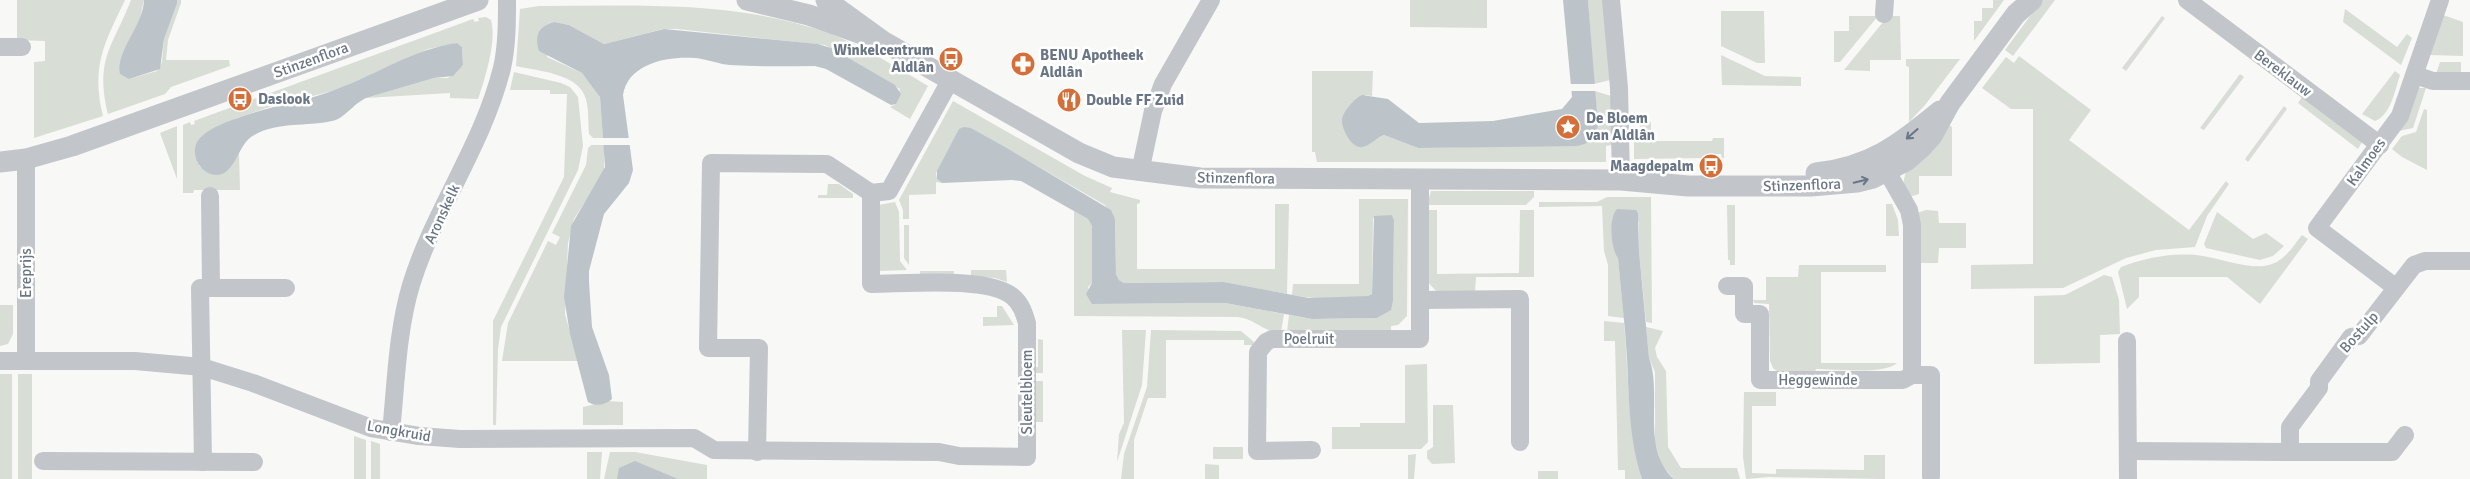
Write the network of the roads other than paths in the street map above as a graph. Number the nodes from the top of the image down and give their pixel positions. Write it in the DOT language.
graph roads {
  1 [pos="478,0"];
  2 [pos="507,0"];
  3 [pos="747,0"];
  4 [pos="826,0"];
  5 [pos="1211,0"];
  6 [pos="1611,0"];
  7 [pos="2187,0"];
  8 [pos="2440,0"];
  9 [pos="789,3"];
  10 [pos="2023,5"];
  11 [pos="884,42"];
  12 [pos="0,47"];
  13 [pos="22,47"];
  14 [pos="2415,75"];
  15 [pos="951,79"];
  16 [pos="2470,81"];
  17 [pos="2380,145"];
  18 [pos="26,159"];
  19 [pos="0,162"];
  20 [pos="1883,164"];
  21 [pos="1140,172"];
  22 [pos="1420,179"];
  23 [pos="1621,180"];
  24 [pos="871,193"];
  25 [pos="210,196"];
  26 [pos="2470,262"];
  27 [pos="1727,286"];
  28 [pos="2396,287"];
  29 [pos="211,288"];
  30 [pos="286,288"];
  31 [pos="1421,300"];
  32 [pos="2127,341"];
  33 [pos="0,360"];
  34 [pos="26,361"];
  35 [pos="202,367"];
  36 [pos="1912,375"];
  37 [pos="391,432"];
  38 [pos="2405,435"];
  39 [pos="605,438"];
  40 [pos="1520,442"];
  41 [pos="1312,450"];
  42 [pos="2128,451"];
  43 [pos="757,452"];
  44 [pos="2290,452"];
  45 [pos="43,461"];
  46 [pos="203,462"];
  47 [pos="254,462"];
  48 [pos="1931,476"];
  49 [pos="2128,479"];
  1 -- 18 [label="street, Stinzenflora"];
  2 -- 37 [label="street, Aronskelk"];
  3 -- 9 [label="street, Stinzenflora"];
  4 -- 11 [label="street, Stinzenflora"];
  5 -- 21 [label="street"];
  6 -- 23 [label="street"];
  7 -- 17 [label="street, Bereklauw"];
  8 -- 14 [label="street, Kalmoes"];
  9 -- 11 [label="street, Stinzenflora"];
  10 -- 20 [label="street, Stinzenflora"];
  11 -- 15 [label="street, Stinzenflora"];
  12 -- 13 [label="street"];
  14 -- 16 [label="street"];
  14 -- 17 [label="street, Kalmoes"];
  15 -- 21 [label="street, Stinzenflora"];
  15 -- 24 [label="street"];
  17 -- 28 [label="street, Kalmoes"];
  18 -- 19 [label="street, Stinzenflora"];
  18 -- 34 [label="street, Ereprijs"];
  20 -- 23 [label="street, Stinzenflora"];
  20 -- 36 [label="street"];
  21 -- 22 [label="street, Stinzenflora"];
  22 -- 23 [label="street, Stinzenflora"];
  22 -- 31 [label="street, Poelruit"];
  24 -- 43 [label="street"];
  24 -- 43 [label="street, Sleutelbloem"];
  25 -- 29 [label="street"];
  26 -- 28 [label="street, Bostulp"];
  27 -- 36 [label="street, Heggewinde"];
  28 -- 44 [label="street, Bostulp"];
  29 -- 30 [label="street"];
  29 -- 35 [label="street"];
  31 -- 40 [label="street"];
  31 -- 41 [label="street, Poelruit"];
  32 -- 42 [label="street"];
  33 -- 34 [label="street"];
  34 -- 35 [label="street, Longkruid"];
  35 -- 37 [label="street, Longkruid"];
  35 -- 46 [label="street"];
  36 -- 48 [label="street, Heggewinde"];
  37 -- 39 [label="street, Longkruid"];
  38 -- 44 [label="street"];
  39 -- 43 [label="street, Sleutelbloem"];
  42 -- 44 [label="street"];
  42 -- 49 [label="street"];
  45 -- 46 [label="street"];
  46 -- 47 [label="street"];
}
